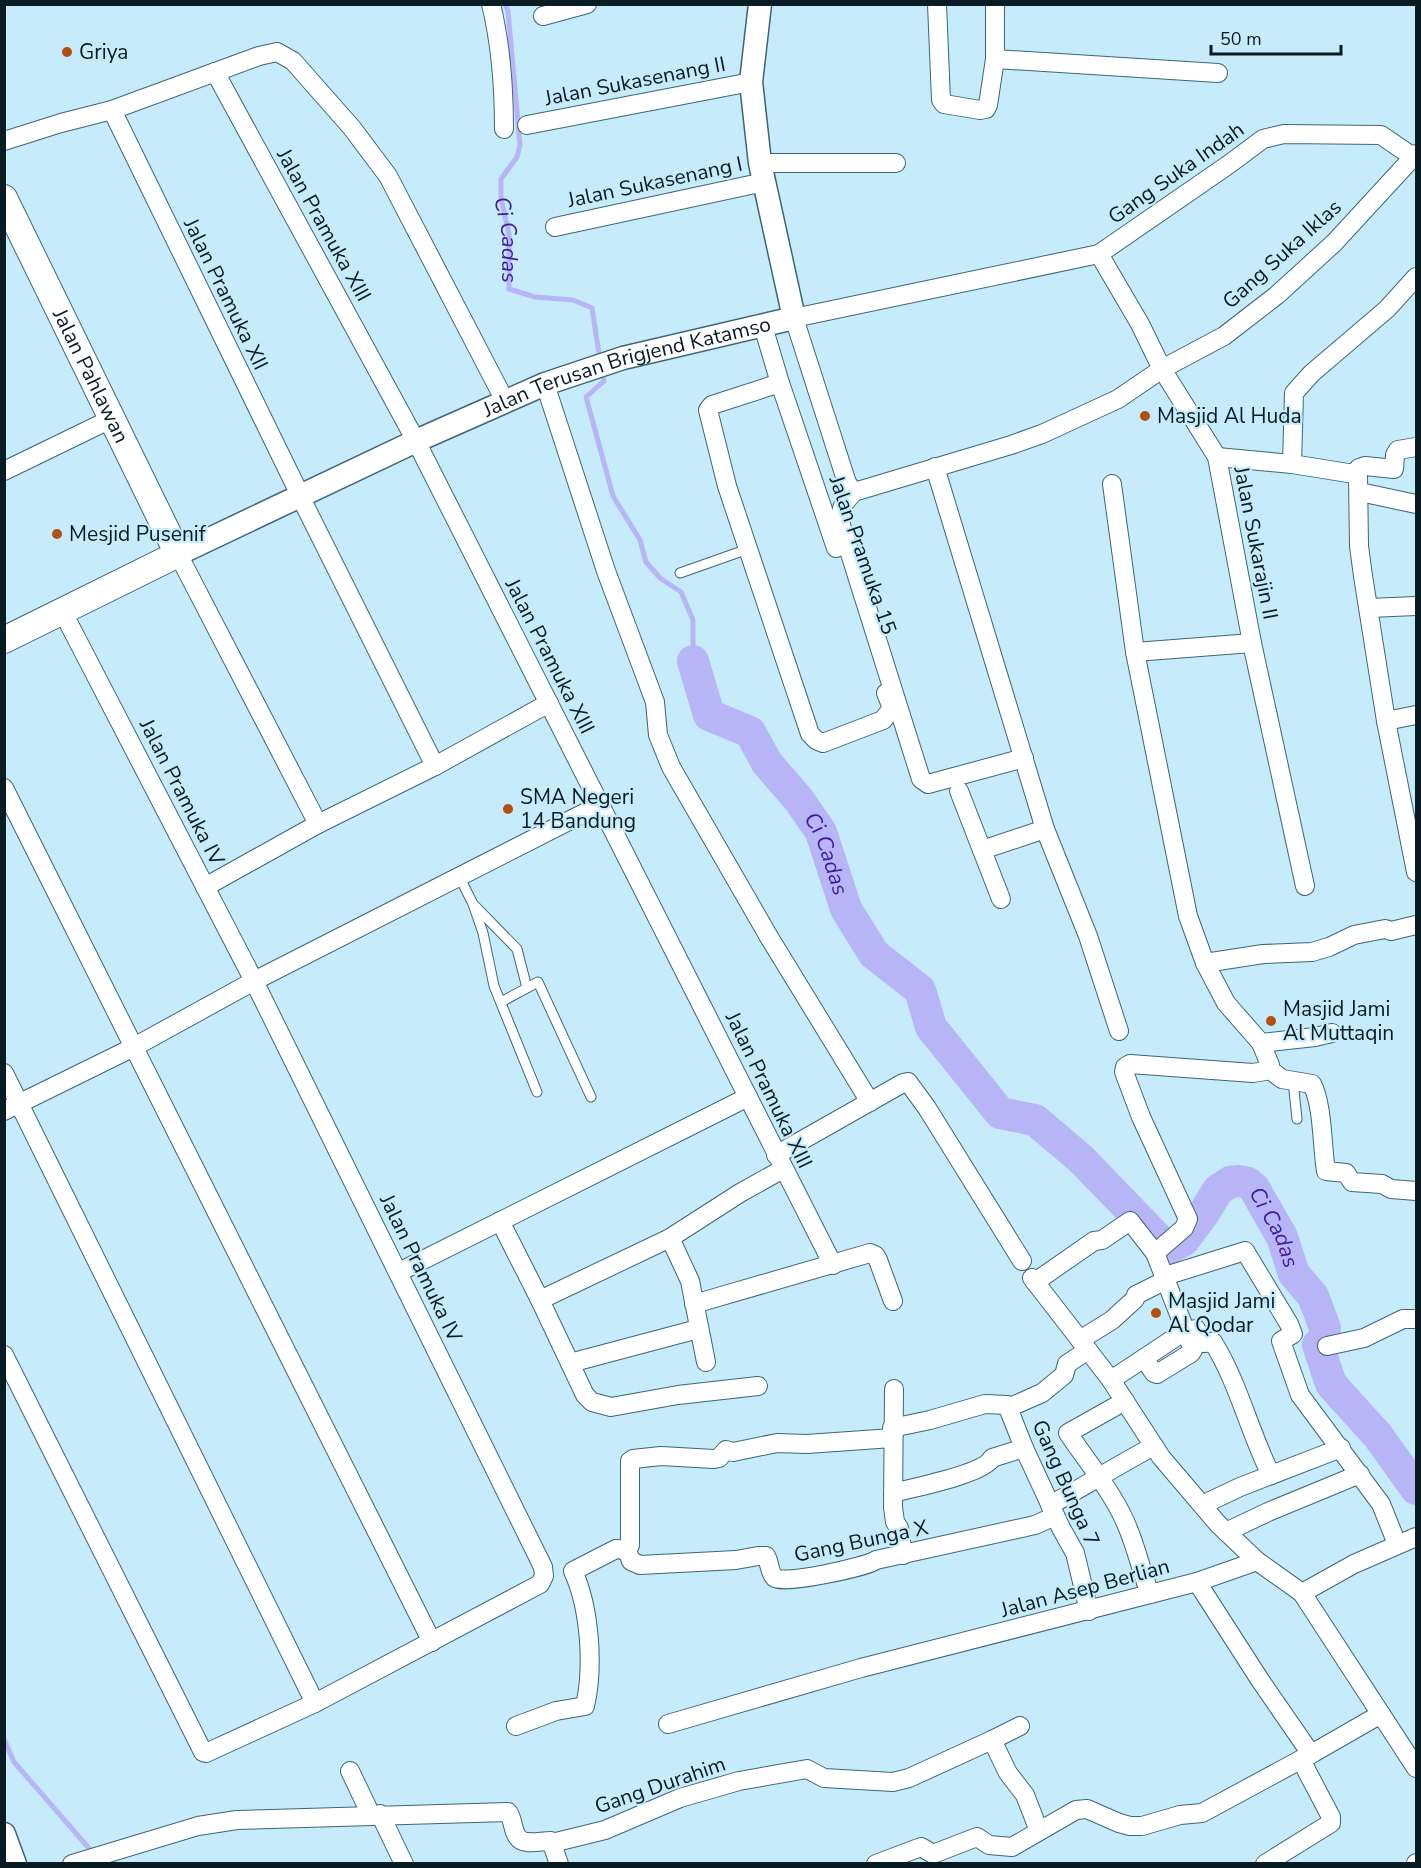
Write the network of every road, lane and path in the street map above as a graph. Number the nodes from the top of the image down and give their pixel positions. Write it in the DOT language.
graph roads {
  1 [pos="491,4"];
  2 [pos="587,4"];
  3 [pos="760,4"];
  4 [pos="937,4"];
  5 [pos="995,4"];
  6 [pos="543,16"];
  7 [pos="995,59"];
  8 [pos="215,72"];
  9 [pos="1218,73"];
  10 [pos="751,82"];
  11 [pos="112,110"];
  12 [pos="527,125"];
  13 [pos="504,129"];
  14 [pos="4,141"];
  15 [pos="1415,157"];
  16 [pos="896,163"];
  17 [pos="762,173"];
  18 [pos="4,198"];
  19 [pos="555,227"];
  20 [pos="1100,254"];
  21 [pos="1416,277"];
  22 [pos="794,318"];
  23 [pos="763,326"];
  24 [pos="1162,369"];
  25 [pos="545,384"];
  26 [pos="780,384"];
  27 [pos="505,401"];
  28 [pos="111,419"];
  29 [pos="416,441"];
  30 [pos="1416,447"];
  31 [pos="1217,457"];
  32 [pos="1292,464"];
  33 [pos="935,466"];
  34 [pos="4,471"];
  35 [pos="1354,474"];
  36 [pos="1112,484"];
  37 [pos="854,492"];
  38 [pos="1360,492"];
  39 [pos="302,499"];
  40 [pos="1416,504"];
  41 [pos="748,549"];
  42 [pos="178,554"];
  43 [pos="680,573"];
  44 [pos="1416,606"];
  45 [pos="1369,608"];
  46 [pos="69,624"];
  47 [pos="4,639"];
  48 [pos="1252,644"];
  49 [pos="1135,652"];
  50 [pos="549,703"];
  51 [pos="1416,714"];
  52 [pos="1386,721"];
  53 [pos="1024,758"];
  54 [pos="435,766"];
  55 [pos="4,788"];
  56 [pos="959,791"];
  57 [pos="1410,795"];
  58 [pos="600,805"];
  59 [pos="318,824"];
  60 [pos="1045,829"];
  61 [pos="982,850"];
  62 [pos="1416,872"];
  63 [pos="459,876"];
  64 [pos="1305,886"];
  65 [pos="205,887"];
  66 [pos="1001,899"];
  67 [pos="473,904"];
  68 [pos="1416,925"];
  69 [pos="1204,963"];
  70 [pos="254,981"];
  71 [pos="527,988"];
  72 [pos="501,1002"];
  73 [pos="1119,1031"];
  74 [pos="1332,1033"];
  75 [pos="1261,1042"];
  76 [pos="134,1047"];
  77 [pos="1269,1069"];
  78 [pos="4,1073"];
  79 [pos="1293,1081"];
  80 [pos="537,1092"];
  81 [pos="591,1097"];
  82 [pos="748,1097"];
  83 [pos="870,1102"];
  84 [pos="12,1107"];
  85 [pos="1297,1119"];
  86 [pos="780,1162"];
  87 [pos="1416,1191"];
  88 [pos="500,1221"];
  89 [pos="670,1238"];
  90 [pos="1162,1248"];
  91 [pos="1022,1261"];
  92 [pos="833,1266"];
  93 [pos="399,1272"];
  94 [pos="1165,1278"];
  95 [pos="540,1300"];
  96 [pos="893,1301"];
  97 [pos="694,1304"];
  98 [pos="1416,1319"];
  99 [pos="698,1329"];
  100 [pos="1185,1331"];
  101 [pos="1084,1345"];
  102 [pos="1327,1346"];
  103 [pos="4,1355"];
  104 [pos="706,1362"];
  105 [pos="570,1363"];
  106 [pos="1111,1380"];
  107 [pos="758,1386"];
  108 [pos="894,1389"];
  109 [pos="1125,1401"];
  110 [pos="1009,1408"];
  111 [pos="892,1433"];
  112 [pos="1154,1446"];
  113 [pos="1024,1448"];
  114 [pos="1341,1448"];
  115 [pos="1360,1474"];
  116 [pos="1271,1475"];
  117 [pos="1100,1477"];
  118 [pos="893,1493"];
  119 [pos="1202,1505"];
  120 [pos="1052,1510"];
  121 [pos="1226,1532"];
  122 [pos="1416,1537"];
  123 [pos="1397,1544"];
  124 [pos="627,1550"];
  125 [pos="903,1555"];
  126 [pos="1257,1561"];
  127 [pos="1197,1582"];
  128 [pos="1302,1593"];
  129 [pos="1150,1594"];
  130 [pos="1089,1611"];
  131 [pos="432,1642"];
  132 [pos="315,1703"];
  133 [pos="1381,1714"];
  134 [pos="668,1724"];
  135 [pos="516,1726"];
  136 [pos="1020,1726"];
  137 [pos="992,1740"];
  138 [pos="1306,1757"];
  139 [pos="1416,1768"];
  140 [pos="350,1771"];
  141 [pos="376,1815"];
  142 [pos="1040,1831"];
  143 [pos="4,1834"];
  144 [pos="556,1855"];
  145 [pos="108,1856"];
  146 [pos="15,1863"];
  147 [pos="72,1863"];
  148 [pos="404,1863"];
  149 [pos="876,1863"];
  150 [pos="1265,1863"];
  1 -- 13 [label="street"];
  2 -- 6 [label="street"];
  3 -- 10 [label="street"];
  4 -- 7 [label="street"];
  5 -- 7 [label="street"];
  7 -- 9 [label="street"];
  8 -- 11 [label="street"];
  8 -- 27 [label="street"];
  8 -- 29 [label="street, Jalan Pramuka XIII"];
  10 -- 12 [label="street, Jalan Sukasenang II"];
  10 -- 17 [label="street"];
  11 -- 14 [label="street"];
  11 -- 39 [label="street, Jalan Pramuka XII"];
  15 -- 20 [label="street, Gang Suka Indah"];
  15 -- 24 [label="street, Gang Suka Iklas"];
  16 -- 17 [label="street, Jalan Sukasenang I"];
  17 -- 19 [label="street, Jalan Sukasenang I"];
  17 -- 22 [label="street"];
  18 -- 28 [label="main road, Jalan Pahlawan"];
  20 -- 22 [label="street, Jalan Terusan Brigjend Katamso"];
  20 -- 24 [label="street"];
  21 -- 32 [label="street"];
  22 -- 23 [label="street, Jalan Terusan Brigjend Katamso"];
  22 -- 37 [label="street"];
  23 -- 25 [label="street, Jalan Terusan Brigjend Katamso"];
  23 -- 26 [label="street, Jalan Pramuka 15"];
  24 -- 31 [label="street"];
  24 -- 33 [label="street, Gang Suka Iklas"];
  25 -- 27 [label="street, Jalan Terusan Brigjend Katamso"];
  25 -- 83 [label="street"];
  26 -- 41 [label="street"];
  26 -- 41 [label="street, Jalan Pramuka 15"];
  27 -- 29 [label="street, Jalan Terusan Brigjend Katamso"];
  28 -- 34 [label="street"];
  28 -- 42 [label="main road, Jalan Pahlawan"];
  29 -- 39 [label="street, Jalan Terusan Brigjend Katamso"];
  29 -- 50 [label="street, Jalan Pramuka XIII"];
  30 -- 35 [label="street"];
  31 -- 32 [label="street, Jalan Sukarajin II"];
  31 -- 48 [label="street, Jalan Sukarajin II"];
  32 -- 35 [label="street, Jalan Sukarajin II"];
  33 -- 37 [label="street, Gang Suka Iklas"];
  33 -- 53 [label="street"];
  35 -- 38 [label="street"];
  36 -- 49 [label="street"];
  37 -- 53 [label="street"];
  38 -- 40 [label="street"];
  38 -- 45 [label="street"];
  39 -- 42 [label="street, Jalan Terusan Brigjend Katamso"];
  39 -- 54 [label="street, Jalan Pramuka XII"];
  41 -- 43 [label="lane"];
  42 -- 47 [label="main road"];
  42 -- 59 [label="street"];
  44 -- 45 [label="street"];
  45 -- 52 [label="street"];
  46 -- 65 [label="street, Jalan Pramuka IV"];
  48 -- 49 [label="street"];
  48 -- 64 [label="street, Jalan Sukarajin II"];
  49 -- 69 [label="street"];
  50 -- 54 [label="street"];
  50 -- 58 [label="street, Jalan Pramuka XIII"];
  51 -- 52 [label="street"];
  52 -- 57 [label="street"];
  53 -- 60 [label="street"];
  54 -- 59 [label="street"];
  55 -- 76 [label="street"];
  56 -- 61 [label="street"];
  57 -- 62 [label="street"];
  58 -- 63 [label="street"];
  58 -- 82 [label="street, Jalan Pramuka XIII"];
  59 -- 65 [label="street"];
  60 -- 61 [label="street"];
  60 -- 73 [label="street"];
  61 -- 66 [label="street"];
  63 -- 67 [label="lane"];
  63 -- 70 [label="street"];
  65 -- 70 [label="street, Jalan Pramuka IV"];
  67 -- 71 [label="lane"];
  67 -- 72 [label="lane"];
  68 -- 69 [label="street"];
  69 -- 75 [label="street"];
  70 -- 76 [label="street"];
  70 -- 93 [label="street, Jalan Pramuka IV"];
  71 -- 72 [label="lane"];
  71 -- 81 [label="lane"];
  72 -- 80 [label="lane"];
  74 -- 75 [label="street"];
  75 -- 77 [label="street"];
  76 -- 84 [label="street"];
  76 -- 131 [label="street"];
  77 -- 79 [label="street"];
  77 -- 90 [label="street"];
  78 -- 84 [label="street"];
  79 -- 85 [label="lane"];
  79 -- 87 [label="street"];
  82 -- 86 [label="street, Jalan Pramuka XIII"];
  82 -- 88 [label="street"];
  83 -- 86 [label="street"];
  83 -- 91 [label="street"];
  84 -- 132 [label="street"];
  86 -- 89 [label="street"];
  86 -- 92 [label="street, Jalan Pramuka XIII"];
  88 -- 93 [label="street"];
  88 -- 95 [label="street"];
  89 -- 95 [label="street"];
  89 -- 97 [label="street"];
  90 -- 94 [label="street"];
  90 -- 101 [label="street"];
  92 -- 96 [label="street"];
  92 -- 97 [label="street"];
  93 -- 131 [label="street, Jalan Pramuka IV"];
  94 -- 100 [label="street"];
  94 -- 101 [label="street"];
  94 -- 114 [label="street"];
  95 -- 105 [label="street"];
  97 -- 99 [label="street"];
  98 -- 102 [label="street"];
  99 -- 104 [label="street"];
  99 -- 105 [label="street"];
  100 -- 106 [label="street"];
  100 -- 116 [label="street"];
  101 -- 106 [label="street"];
  101 -- 110 [label="street"];
  103 -- 132 [label="street"];
  105 -- 107 [label="street"];
  106 -- 109 [label="street"];
  108 -- 111 [label="street"];
  109 -- 112 [label="street"];
  109 -- 117 [label="street"];
  110 -- 111 [label="street"];
  110 -- 113 [label="street, Gang Bunga 7"];
  111 -- 118 [label="street"];
  111 -- 124 [label="street"];
  112 -- 117 [label="street, Gang Bunga X"];
  112 -- 119 [label="street"];
  113 -- 118 [label="street"];
  113 -- 120 [label="street, Gang Bunga 7"];
  114 -- 115 [label="street"];
  114 -- 116 [label="street"];
  115 -- 121 [label="street"];
  115 -- 123 [label="street"];
  116 -- 119 [label="street"];
  117 -- 120 [label="street, Gang Bunga X"];
  117 -- 129 [label="street"];
  118 -- 125 [label="street"];
  119 -- 121 [label="street"];
  120 -- 125 [label="street, Gang Bunga X"];
  120 -- 130 [label="street, Gang Bunga 7"];
  121 -- 126 [label="street"];
  122 -- 123 [label="street"];
  123 -- 128 [label="street"];
  124 -- 125 [label="street, Gang Bunga X"];
  124 -- 135 [label="street"];
  126 -- 127 [label="street, Jalan Asep Berlian"];
  126 -- 128 [label="street"];
  127 -- 129 [label="street, Jalan Asep Berlian"];
  127 -- 138 [label="street"];
  128 -- 133 [label="street"];
  129 -- 130 [label="street, Jalan Asep Berlian"];
  130 -- 134 [label="street, Jalan Asep Berlian"];
  131 -- 132 [label="street"];
  133 -- 138 [label="street"];
  133 -- 139 [label="street"];
  136 -- 137 [label="street, Gang Durahim"];
  137 -- 142 [label="street"];
  137 -- 144 [label="street, Gang Durahim"];
  138 -- 142 [label="street"];
  138 -- 150 [label="street"];
  140 -- 141 [label="street"];
  141 -- 144 [label="street, Gang Durahim"];
  141 -- 145 [label="street"];
  141 -- 148 [label="street"];
  142 -- 149 [label="street"];
  143 -- 146 [label="street"];
  145 -- 147 [label="street"];
}
